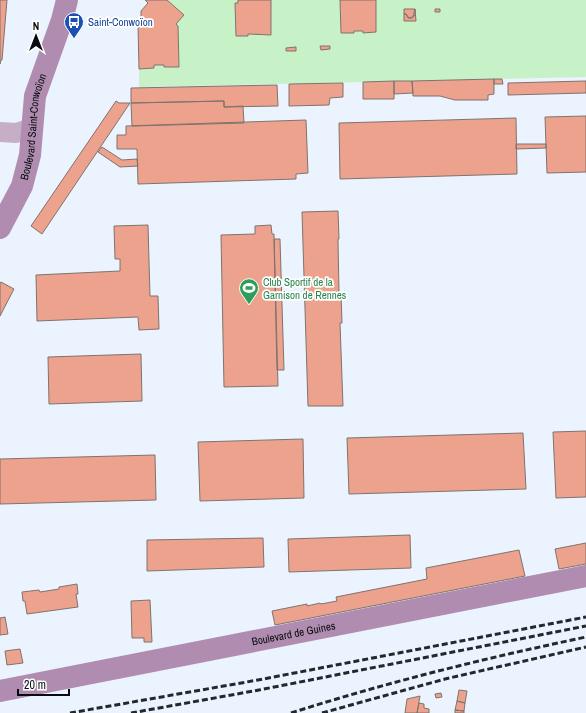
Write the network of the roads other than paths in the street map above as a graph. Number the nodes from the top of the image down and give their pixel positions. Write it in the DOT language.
graph roads {
  1 [pos="67,0"];
  2 [pos="32,128"];
  3 [pos="0,132"];
  4 [pos="0,228"];
  5 [pos="586,576"];
  6 [pos="0,691"];
  1 -- 2 [label="street, Boulevard Saint-Conwoïon"];
  2 -- 3 [label="street"];
  2 -- 4 [label="street, Boulevard Saint-Conwoïon"];
  5 -- 6 [label="street, Boulevard de Guines"];
}
